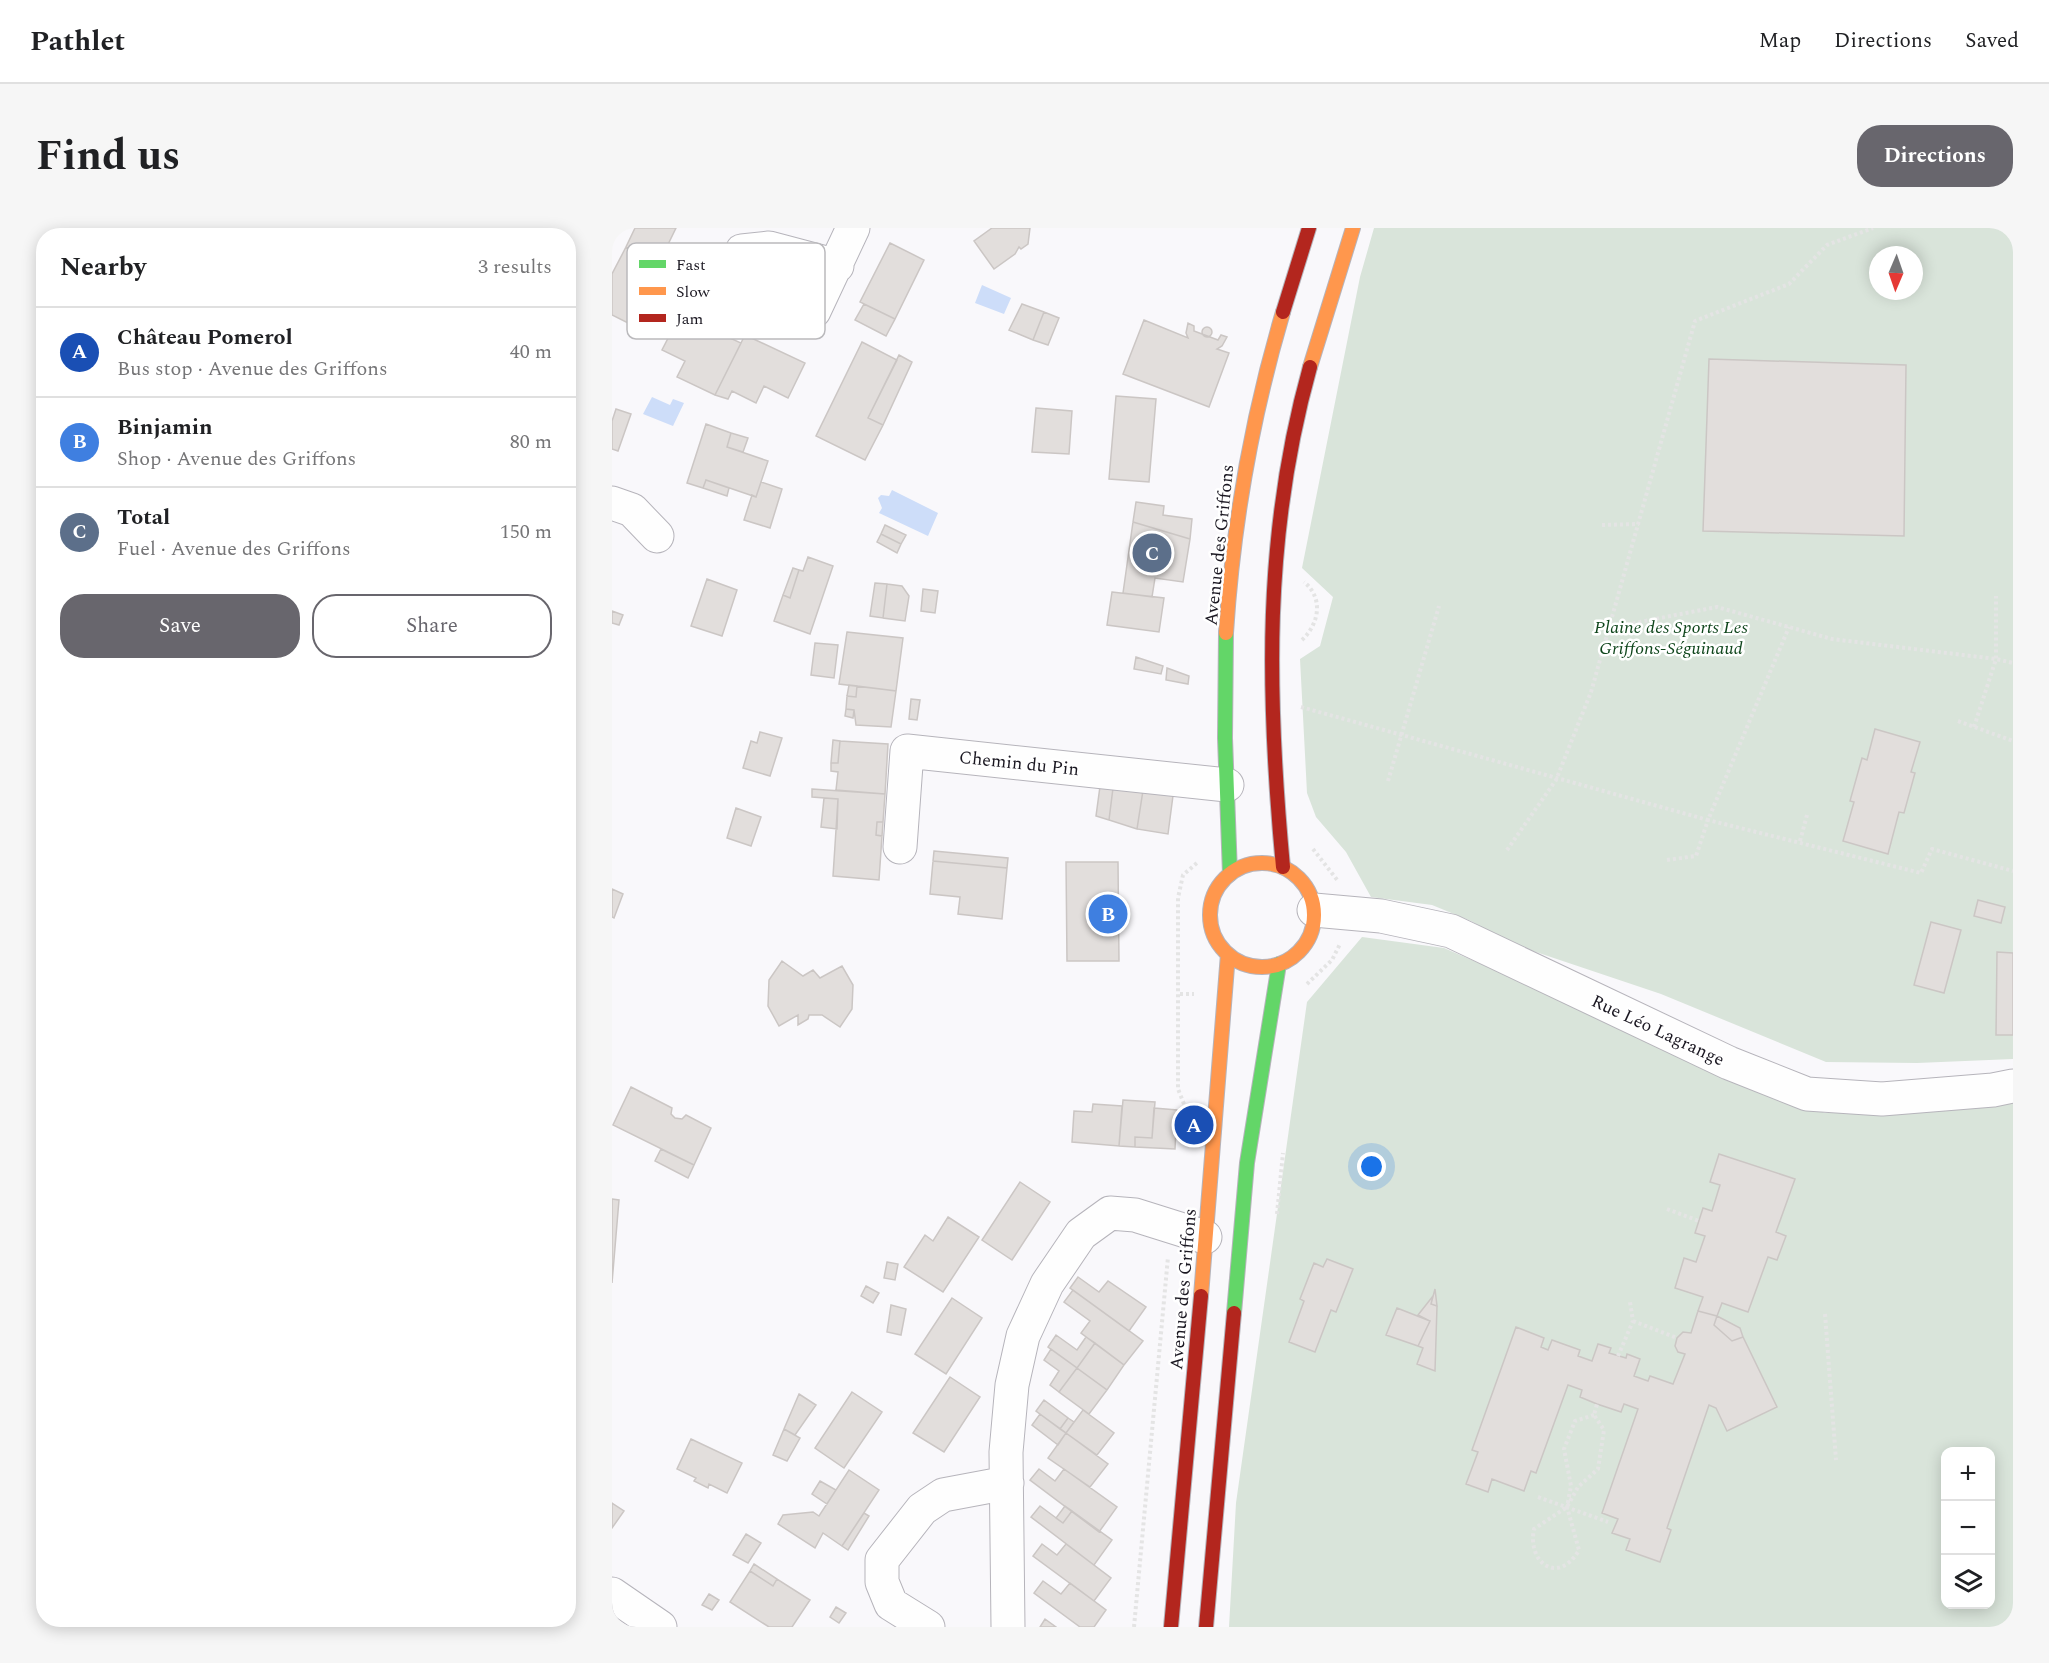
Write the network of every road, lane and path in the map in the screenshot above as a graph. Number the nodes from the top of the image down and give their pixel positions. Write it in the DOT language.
graph roads {
  1 [pos="853,228"];
  2 [pos="1309,228"];
  3 [pos="1353,228"];
  4 [pos="1873,228"];
  5 [pos="837,266"];
  6 [pos="612,503"];
  7 [pos="1639,524"];
  8 [pos="1602,525"];
  9 [pos="657,536"];
  10 [pos="1300,579"];
  11 [pos="1996,596"];
  12 [pos="1438,606"];
  13 [pos="1789,627"];
  14 [pos="1609,628"];
  15 [pos="1298,644"];
  16 [pos="1996,659"];
  17 [pos="2013,663"];
  18 [pos="1300,707"];
  19 [pos="1958,721"];
  20 [pos="1974,727"];
  21 [pos="1400,735"];
  22 [pos="2013,741"];
  23 [pos="1556,780"];
  24 [pos="1388,781"];
  25 [pos="1227,785"];
  26 [pos="1806,815"];
  27 [pos="1708,820"];
  28 [pos="1800,841"];
  29 [pos="900,847"];
  30 [pos="1507,850"];
  31 [pos="1667,860"];
  32 [pos="1199,862"];
  33 [pos="1283,867"];
  34 [pos="2013,871"];
  35 [pos="1230,874"];
  36 [pos="1314,910"];
  37 [pos="1228,954"];
  38 [pos="1279,964"];
  39 [pos="2013,1086"];
  40 [pos="1185,1108"];
  41 [pos="1227,1108"];
  42 [pos="1255,1113"];
  43 [pos="1667,1209"];
  44 [pos="1699,1221"];
  45 [pos="1171,1226"];
  46 [pos="1205,1237"];
  47 [pos="1630,1302"];
  48 [pos="1825,1314"];
  49 [pos="1633,1322"];
  50 [pos="1677,1338"];
  51 [pos="1618,1356"];
  52 [pos="1597,1404"];
  53 [pos="1594,1415"];
  54 [pos="1836,1460"];
  55 [pos="1007,1483"];
  56 [pos="1538,1497"];
  57 [pos="1567,1507"];
  58 [pos="1608,1522"];
  59 [pos="612,1594"];
  60 [pos="660,1627"];
  61 [pos="928,1627"];
  62 [pos="1008,1627"];
  63 [pos="1134,1627"];
  64 [pos="1171,1627"];
  65 [pos="1206,1627"];
  1 -- 5 [label="street"];
  2 -- 25 [label="street, Avenue des Griffons"];
  3 -- 33 [label="street"];
  4 -- 7 [label="path"];
  6 -- 9 [label="street"];
  7 -- 8 [label="path"];
  7 -- 14 [label="path"];
  10 -- 15 [label="path"];
  11 -- 16 [label="path"];
  12 -- 21 [label="path"];
  13 -- 14 [label="path"];
  13 -- 16 [label="path"];
  13 -- 27 [label="path"];
  14 -- 23 [label="path"];
  16 -- 17 [label="path"];
  16 -- 20 [label="path"];
  18 -- 21 [label="path"];
  19 -- 20 [label="path"];
  20 -- 22 [label="path"];
  21 -- 23 [label="path"];
  21 -- 24 [label="path"];
  23 -- 27 [label="path"];
  23 -- 30 [label="path"];
  25 -- 29 [label="street, Chemin du Pin"];
  25 -- 35 [label="street, Avenue des Griffons"];
  26 -- 28 [label="path"];
  27 -- 28 [label="path"];
  27 -- 31 [label="path"];
  28 -- 34 [label="path"];
  32 -- 40 [label="path"];
  33 -- 35 [label="street"];
  33 -- 36 [label="street"];
  35 -- 37 [label="street"];
  36 -- 38 [label="street"];
  36 -- 39 [label="street, Rue Léo Lagrange"];
  37 -- 38 [label="street"];
  37 -- 41 [label="street, Avenue des Griffons"];
  38 -- 42 [label="street"];
  41 -- 42 [label="street"];
  41 -- 46 [label="street, Avenue des Griffons"];
  42 -- 65 [label="street"];
  43 -- 44 [label="path"];
  45 -- 46 [label="street"];
  45 -- 55 [label="street"];
  45 -- 63 [label="path"];
  46 -- 64 [label="street, Avenue des Griffons"];
  47 -- 49 [label="path"];
  48 -- 54 [label="path"];
  49 -- 50 [label="path"];
  49 -- 51 [label="path"];
  52 -- 53 [label="path"];
  53 -- 57 [label="path"];
  53 -- 57 [label="path"];
  55 -- 61 [label="street"];
  55 -- 62 [label="street"];
  56 -- 57 [label="path"];
  57 -- 57 [label="path"];
  57 -- 58 [label="path"];
  59 -- 60 [label="street"];
}
